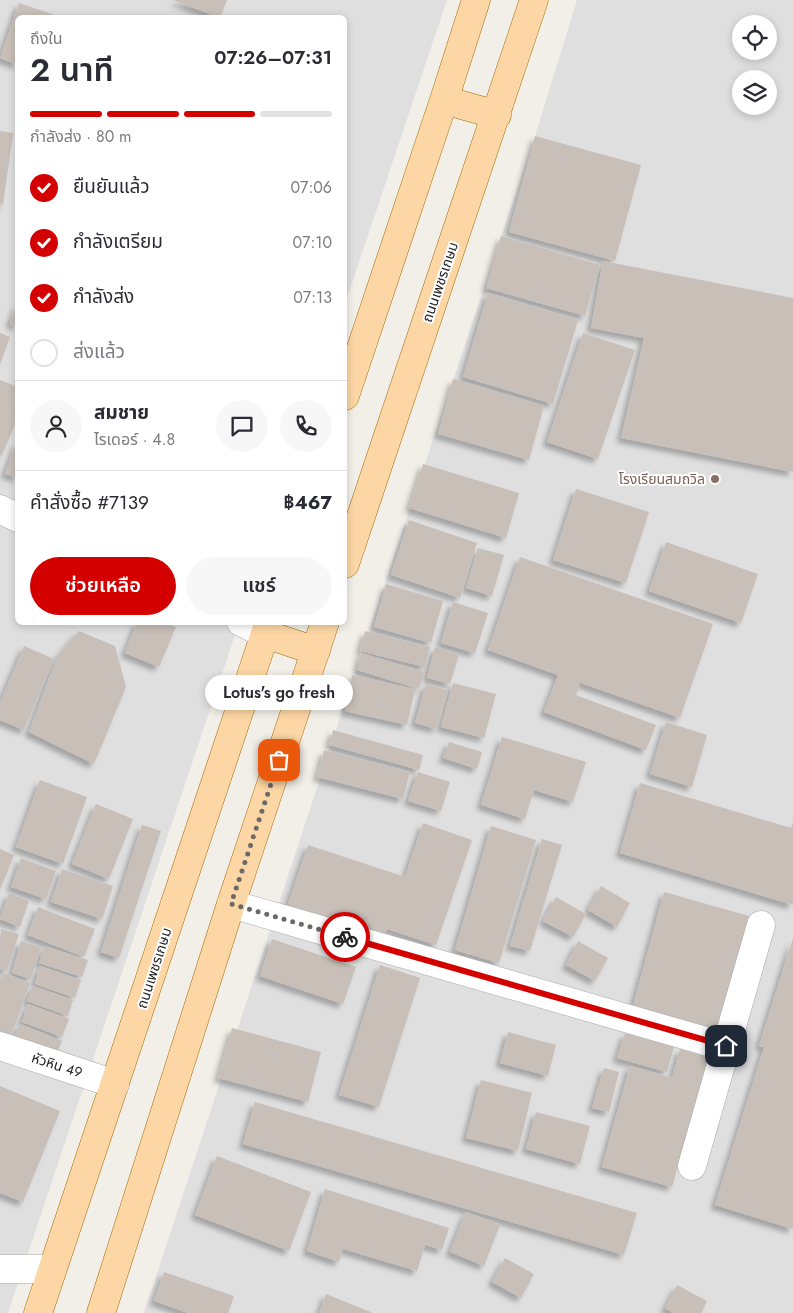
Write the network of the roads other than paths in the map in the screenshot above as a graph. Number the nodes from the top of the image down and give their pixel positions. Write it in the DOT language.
graph roads {
  1 [pos="476,0"];
  2 [pos="534,0"];
  3 [pos="444,100"];
  4 [pos="497,115"];
  5 [pos="347,390"];
  6 [pos="0,509"];
  7 [pos="15,516"];
  8 [pos="347,558"];
  9 [pos="324,625"];
  10 [pos="259,626"];
  11 [pos="316,651"];
  12 [pos="231,904"];
  13 [pos="761,925"];
  14 [pos="0,1046"];
  15 [pos="726,1046"];
  16 [pos="115,1084"];
  17 [pos="692,1166"];
  18 [pos="0,1269"];
  19 [pos="52,1269"];
  20 [pos="38,1313"];
  21 [pos="101,1313"];
  1 -- 3 [label="main road"];
  2 -- 4 [label="main road, ถนนเพชรเกษม"];
  3 -- 4 [label="main road"];
  3 -- 5 [label="main road"];
  4 -- 8 [label="main road, ถนนเพชรเกษม"];
  6 -- 7 [label="street"];
  9 -- 11 [label="main road"];
  10 -- 11 [label="main road"];
  10 -- 16 [label="main road, ถนนเพชรเกษม"];
  11 -- 12 [label="main road"];
  12 -- 15 [label="street"];
  12 -- 21 [label="main road"];
  13 -- 15 [label="street"];
  14 -- 16 [label="street, หัวหิน 49"];
  15 -- 17 [label="street"];
  16 -- 19 [label="main road, ถนนเพชรเกษม"];
  18 -- 19 [label="street"];
  19 -- 20 [label="main road, ถนนเพชรเกษม"];
}
